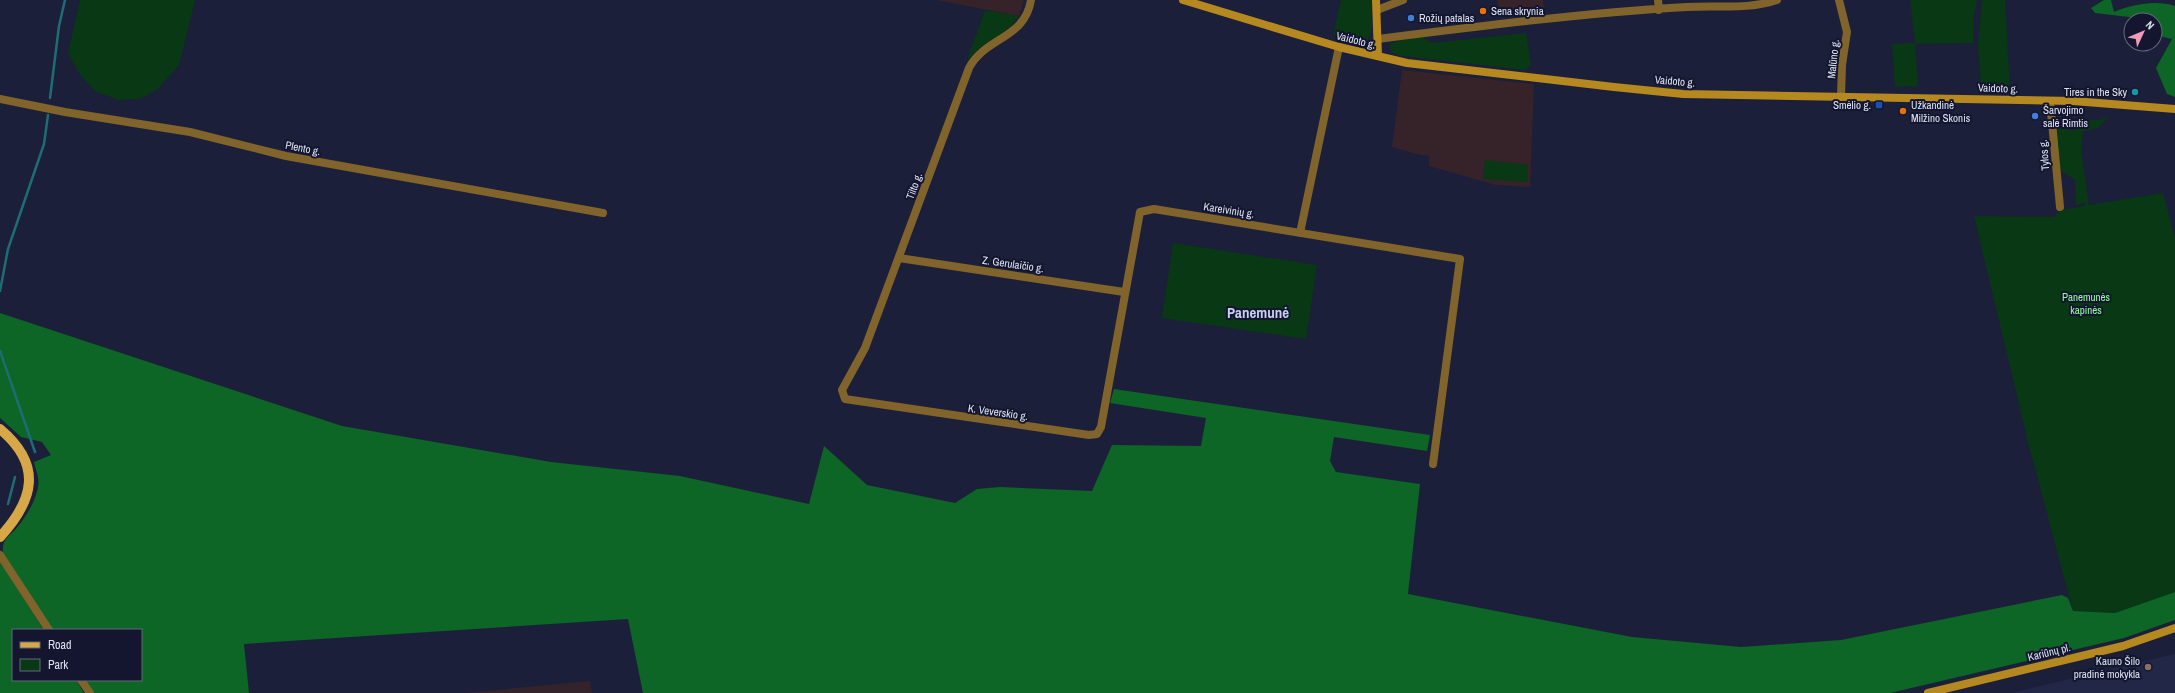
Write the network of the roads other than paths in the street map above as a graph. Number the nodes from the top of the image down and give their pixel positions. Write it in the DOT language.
graph roads {
  1 [pos="1031,0"];
  2 [pos="1183,0"];
  3 [pos="1376,0"];
  4 [pos="1403,0"];
  5 [pos="1658,0"];
  6 [pos="1778,0"];
  7 [pos="1839,0"];
  8 [pos="1377,10"];
  9 [pos="1659,10"];
  10 [pos="1378,39"];
  11 [pos="1339,47"];
  12 [pos="1378,56"];
  13 [pos="1841,97"];
  14 [pos="0,99"];
  15 [pos="2050,101"];
  16 [pos="2175,109"];
  17 [pos="2060,207"];
  18 [pos="603,213"];
  19 [pos="1300,233"];
  20 [pos="899,258"];
  21 [pos="1124,292"];
  22 [pos="1109,384"];
  23 [pos="845,399"];
  24 [pos="0,429"];
  25 [pos="1432,464"];
  26 [pos="0,537"];
  27 [pos="0,555"];
  28 [pos="2175,628"];
  29 [pos="48,629"];
  30 [pos="82,681"];
  31 [pos="90,693"];
  32 [pos="1928,693"];
  1 -- 20 [label="street, Tilto g."];
  2 -- 11 [label="main road, Vaidoto g."];
  3 -- 8 [label="main road"];
  4 -- 8 [label="street"];
  5 -- 9 [label="street"];
  6 -- 9 [label="street"];
  7 -- 13 [label="street, Malūno g."];
  8 -- 10 [label="main road"];
  9 -- 10 [label="street"];
  10 -- 12 [label="main road"];
  11 -- 12 [label="main road, Vaidoto g."];
  11 -- 19 [label="street"];
  12 -- 13 [label="main road, Vaidoto g."];
  13 -- 15 [label="main road, Vaidoto g."];
  14 -- 18 [label="street, Plento g."];
  15 -- 16 [label="main road, Vaidoto g."];
  15 -- 17 [label="street, Tylos g."];
  19 -- 21 [label="street, Kareivinių g."];
  19 -- 25 [label="street"];
  20 -- 21 [label="street, Z. Gerulaičio g."];
  20 -- 23 [label="street, Tilto g."];
  21 -- 22 [label="street, Kareivinių g."];
  22 -- 23 [label="street, K. Veverskio g."];
  24 -- 26 [label="main road"];
  27 -- 29 [label="street"];
  28 -- 32 [label="main road, Kariūnų pl."];
  30 -- 31 [label="street"];
}
